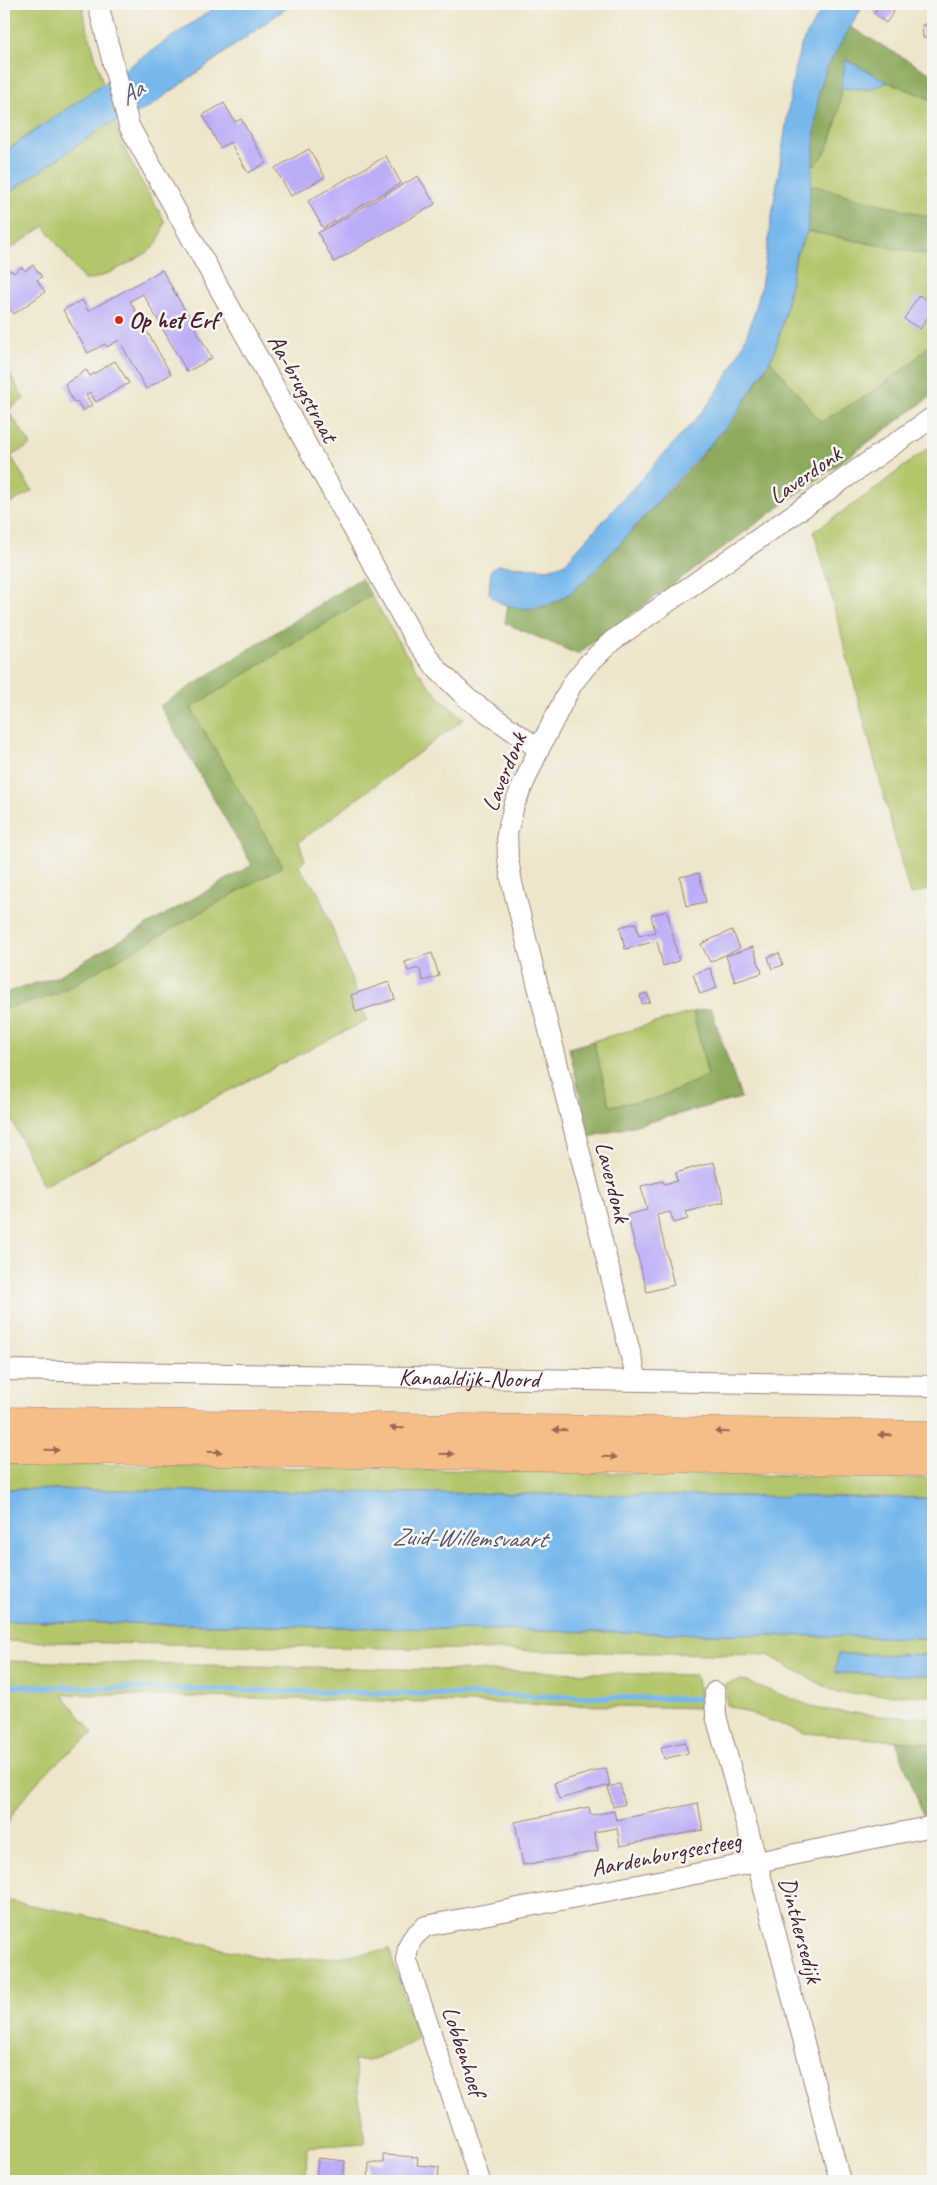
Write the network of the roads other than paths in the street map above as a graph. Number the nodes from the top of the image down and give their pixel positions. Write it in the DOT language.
graph roads {
  1 [pos="98,4"];
  2 [pos="933,416"];
  3 [pos="539,748"];
  4 [pos="4,1370"];
  5 [pos="637,1380"];
  6 [pos="933,1386"];
  7 [pos="4,1421"];
  8 [pos="933,1435"];
  9 [pos="4,1449"];
  10 [pos="933,1462"];
  11 [pos="715,1692"];
  12 [pos="933,1826"];
  13 [pos="757,1862"];
  14 [pos="412,1937"];
  15 [pos="480,2181"];
  16 [pos="840,2181"];
  1 -- 3 [label="street, Aa-brugstraat"];
  2 -- 3 [label="street, Laverdonk"];
  3 -- 5 [label="street, Laverdonk"];
  4 -- 5 [label="street, Kanaaldijk-Noord"];
  5 -- 6 [label="street, Kanaaldijk-Noord"];
  8 -- 7 [label="highway, one-way"];
  9 -- 10 [label="highway, one-way"];
  11 -- 13 [label="street, Dinthersedijk"];
  12 -- 13 [label="street, Aardenburgsesteeg"];
  13 -- 14 [label="street, Aardenburgsesteeg"];
  13 -- 16 [label="street, Dinthersedijk"];
  14 -- 15 [label="street, Lobbenhoef"];
}
